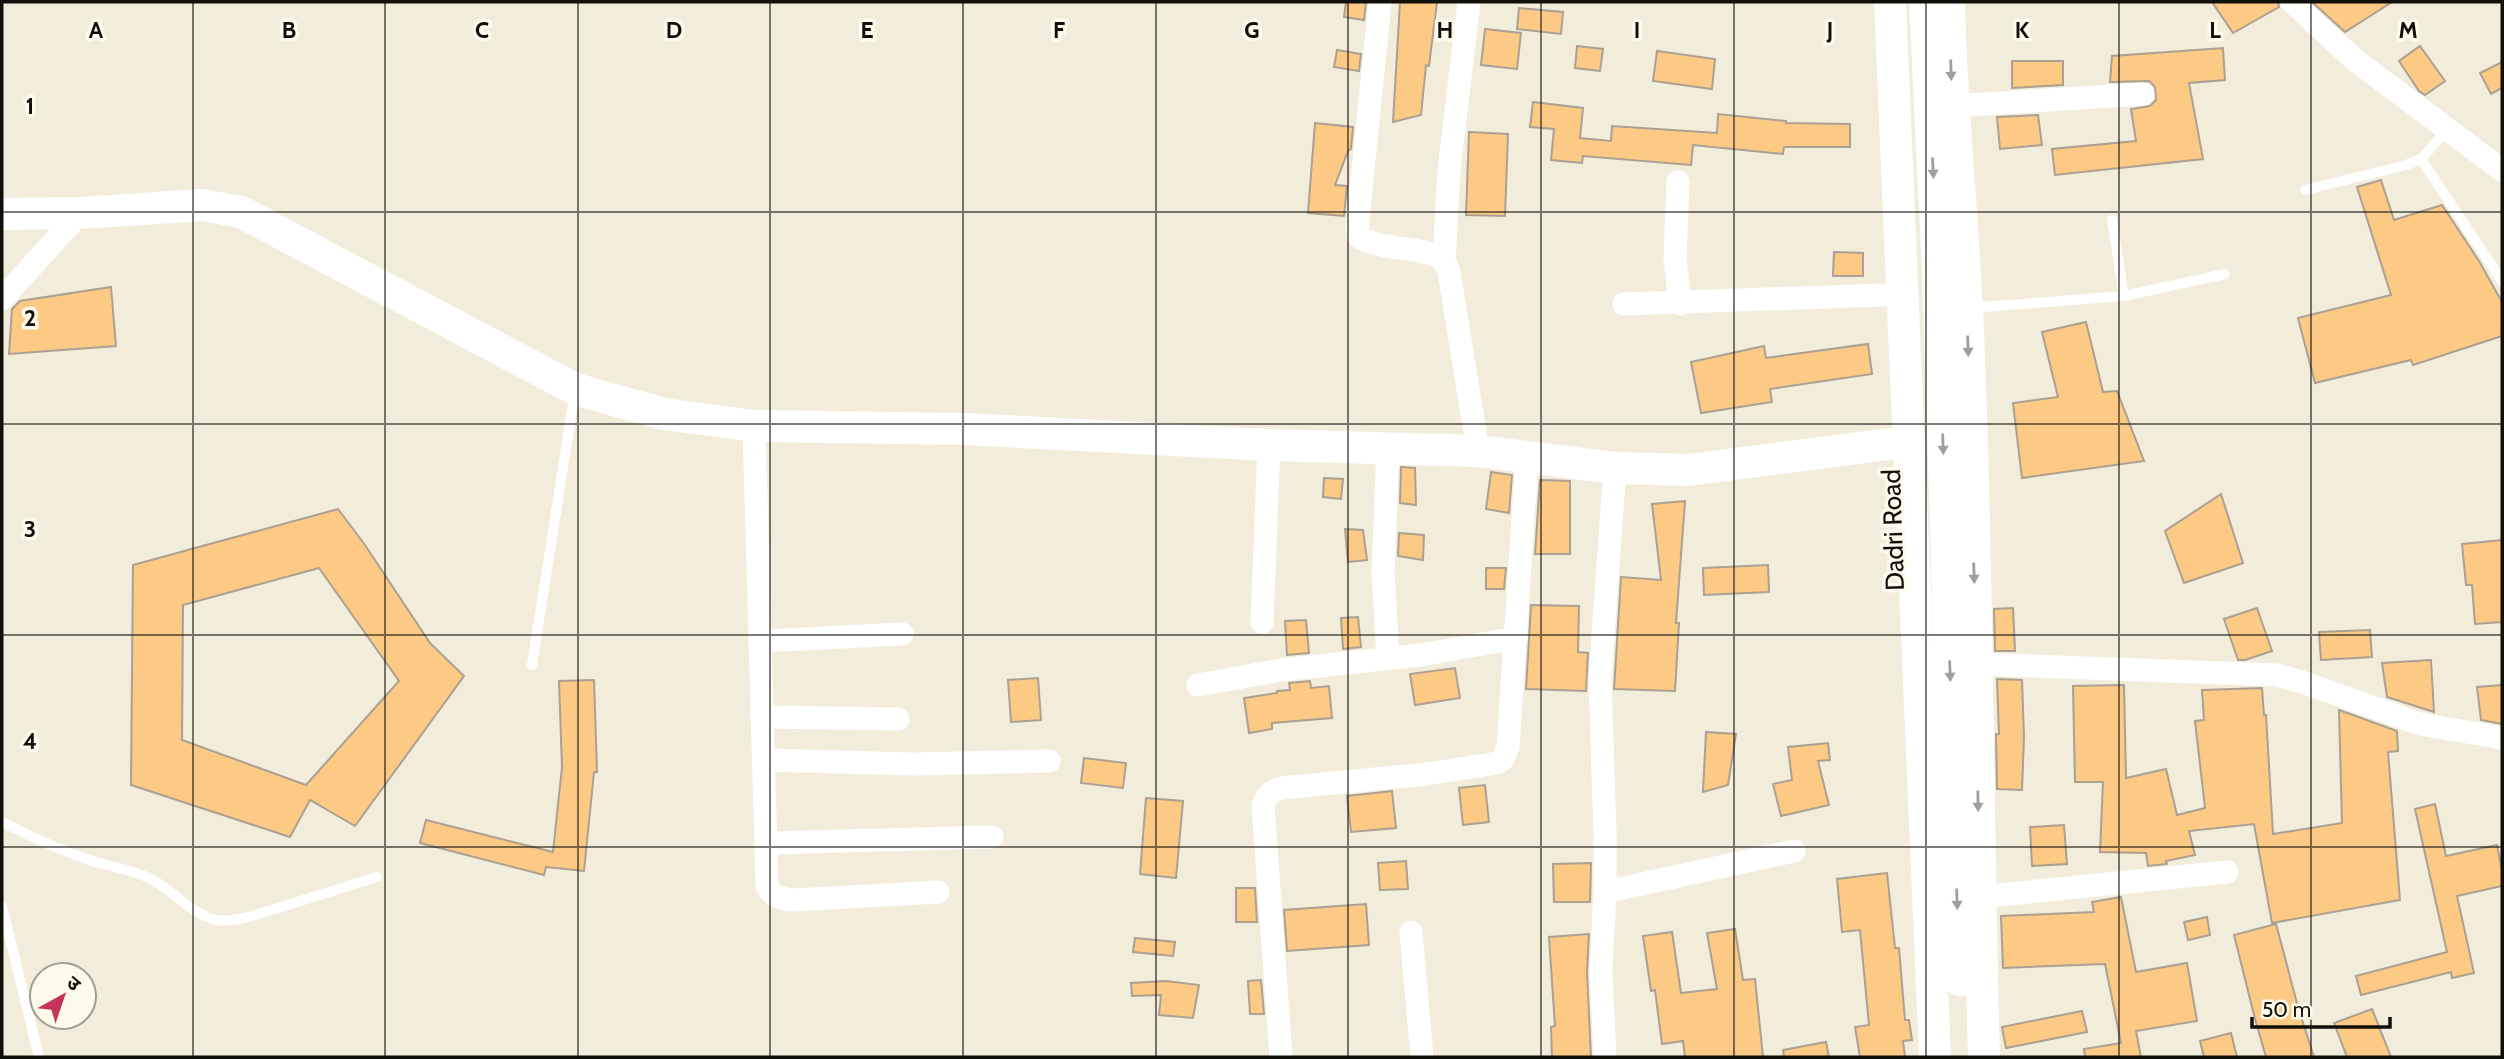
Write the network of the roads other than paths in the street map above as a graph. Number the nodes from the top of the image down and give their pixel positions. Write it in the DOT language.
graph roads {
  1 [pos="1380,2"];
  2 [pos="1469,2"];
  3 [pos="1872,2"];
  4 [pos="1890,2"];
  5 [pos="1925,2"];
  6 [pos="1949,2"];
  7 [pos="2292,2"];
  8 [pos="2143,94"];
  9 [pos="1953,106"];
  10 [pos="2447,130"];
  11 [pos="2421,159"];
  12 [pos="2502,170"];
  13 [pos="1678,182"];
  14 [pos="2305,190"];
  15 [pos="80,213"];
  16 [pos="2,214"];
  17 [pos="2112,220"];
  18 [pos="1444,261"];
  19 [pos="2225,274"];
  20 [pos="2502,281"];
  21 [pos="1883,295"];
  22 [pos="2124,296"];
  23 [pos="2,299"];
  24 [pos="1624,304"];
  25 [pos="1680,304"];
  26 [pos="1967,308"];
  27 [pos="575,389"];
  28 [pos="754,426"];
  29 [pos="1889,444"];
  30 [pos="1269,445"];
  31 [pos="1388,448"];
  32 [pos="1478,451"];
  33 [pos="1527,458"];
  34 [pos="1615,468"];
  35 [pos="1262,622"];
  36 [pos="902,635"];
  37 [pos="1516,638"];
  38 [pos="760,641"];
  39 [pos="1388,659"];
  40 [pos="1977,664"];
  41 [pos="531,665"];
  42 [pos="1198,685"];
  43 [pos="761,717"];
  44 [pos="898,719"];
  45 [pos="2502,738"];
  46 [pos="764,760"];
  47 [pos="1049,761"];
  48 [pos="2,822"];
  49 [pos="992,837"];
  50 [pos="768,843"];
  51 [pos="1794,851"];
  52 [pos="2227,872"];
  53 [pos="377,877"];
  54 [pos="938,892"];
  55 [pos="1605,892"];
  56 [pos="1979,897"];
  57 [pos="2,906"];
  58 [pos="1411,932"];
  59 [pos="39,1057"];
  60 [pos="1281,1057"];
  61 [pos="1422,1057"];
  62 [pos="1605,1057"];
  63 [pos="1916,1057"];
  64 [pos="1935,1057"];
  65 [pos="1963,1057"];
  66 [pos="1984,1057"];
  1 -- 18 [label="street"];
  2 -- 18 [label="street"];
  3 -- 21 [label="street, Dadri Road"];
  4 -- 64 [label="street"];
  5 -- 65 [label="street, one-way"];
  6 -- 9 [label="street, one-way"];
  7 -- 10 [label="street"];
  8 -- 9 [label="street"];
  9 -- 26 [label="street"];
  10 -- 11 [label="lane"];
  10 -- 12 [label="street"];
  11 -- 14 [label="lane"];
  11 -- 20 [label="lane"];
  13 -- 25 [label="street"];
  15 -- 16 [label="street"];
  15 -- 23 [label="street"];
  15 -- 27 [label="street"];
  17 -- 22 [label="lane"];
  18 -- 32 [label="street"];
  19 -- 22 [label="lane"];
  21 -- 25 [label="street"];
  21 -- 29 [label="street, Dadri Road"];
  22 -- 26 [label="lane"];
  24 -- 25 [label="street"];
  26 -- 40 [label="street, one-way"];
  27 -- 28 [label="street"];
  27 -- 41 [label="lane"];
  28 -- 30 [label="street"];
  28 -- 38 [label="street"];
  29 -- 34 [label="street"];
  29 -- 63 [label="street, Dadri Road"];
  30 -- 31 [label="street"];
  30 -- 35 [label="street"];
  31 -- 32 [label="street"];
  31 -- 39 [label="street"];
  32 -- 33 [label="street"];
  33 -- 34 [label="street"];
  33 -- 37 [label="street"];
  34 -- 55 [label="street"];
  36 -- 38 [label="street"];
  37 -- 39 [label="street"];
  37 -- 60 [label="street"];
  38 -- 43 [label="street"];
  39 -- 42 [label="street"];
  40 -- 45 [label="street"];
  40 -- 56 [label="street, one-way"];
  43 -- 44 [label="street"];
  43 -- 46 [label="street"];
  46 -- 47 [label="street"];
  46 -- 50 [label="street"];
  48 -- 53 [label="lane"];
  49 -- 50 [label="street"];
  50 -- 54 [label="street"];
  51 -- 55 [label="street"];
  52 -- 56 [label="street"];
  55 -- 62 [label="street"];
  56 -- 66 [label="street"];
  57 -- 59 [label="lane"];
  58 -- 61 [label="street"];
}
